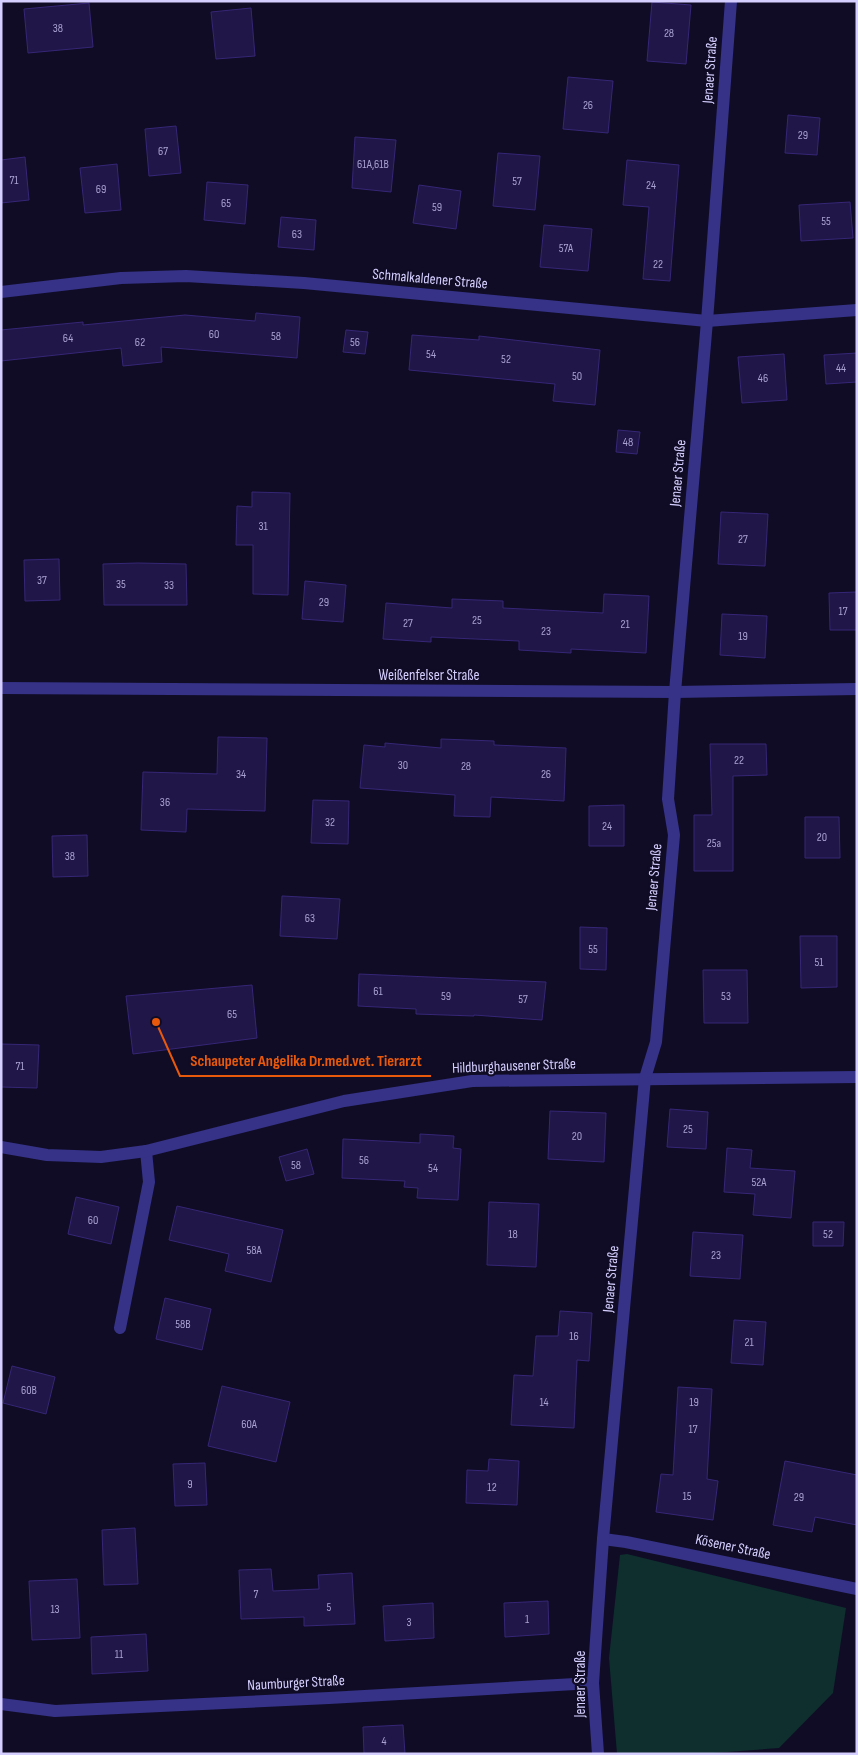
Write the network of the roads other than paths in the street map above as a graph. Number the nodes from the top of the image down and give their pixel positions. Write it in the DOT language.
graph roads {
  1 [pos="731,1"];
  2 [pos="1,292"];
  3 [pos="857,310"];
  4 [pos="707,321"];
  5 [pos="1,688"];
  6 [pos="857,689"];
  7 [pos="675,692"];
  8 [pos="857,1077"];
  9 [pos="645,1078"];
  10 [pos="1,1147"];
  11 [pos="146,1151"];
  12 [pos="120,1328"];
  13 [pos="603,1540"];
  14 [pos="857,1589"];
  15 [pos="593,1683"];
  16 [pos="1,1704"];
  17 [pos="598,1754"];
  1 -- 4 [label="street, Jenaer Straße"];
  2 -- 4 [label="street, Schmalkaldener Straße"];
  3 -- 4 [label="street, Schmalkaldener Straße"];
  4 -- 7 [label="street, Jenaer Straße"];
  5 -- 7 [label="street, Weißenfelser Straße"];
  6 -- 7 [label="street, Weißenfelser Straße"];
  7 -- 9 [label="street, Jenaer Straße"];
  8 -- 9 [label="street, Hildburghausener Straße"];
  9 -- 11 [label="street, Hildburghausener Straße"];
  9 -- 13 [label="street, Jenaer Straße"];
  10 -- 11 [label="street, Hildburghausener Straße"];
  11 -- 12 [label="street"];
  13 -- 14 [label="street, Kösener Straße"];
  13 -- 15 [label="street, Jenaer Straße"];
  15 -- 16 [label="street, Naumburger Straße"];
  15 -- 17 [label="street, Jenaer Straße"];
}
